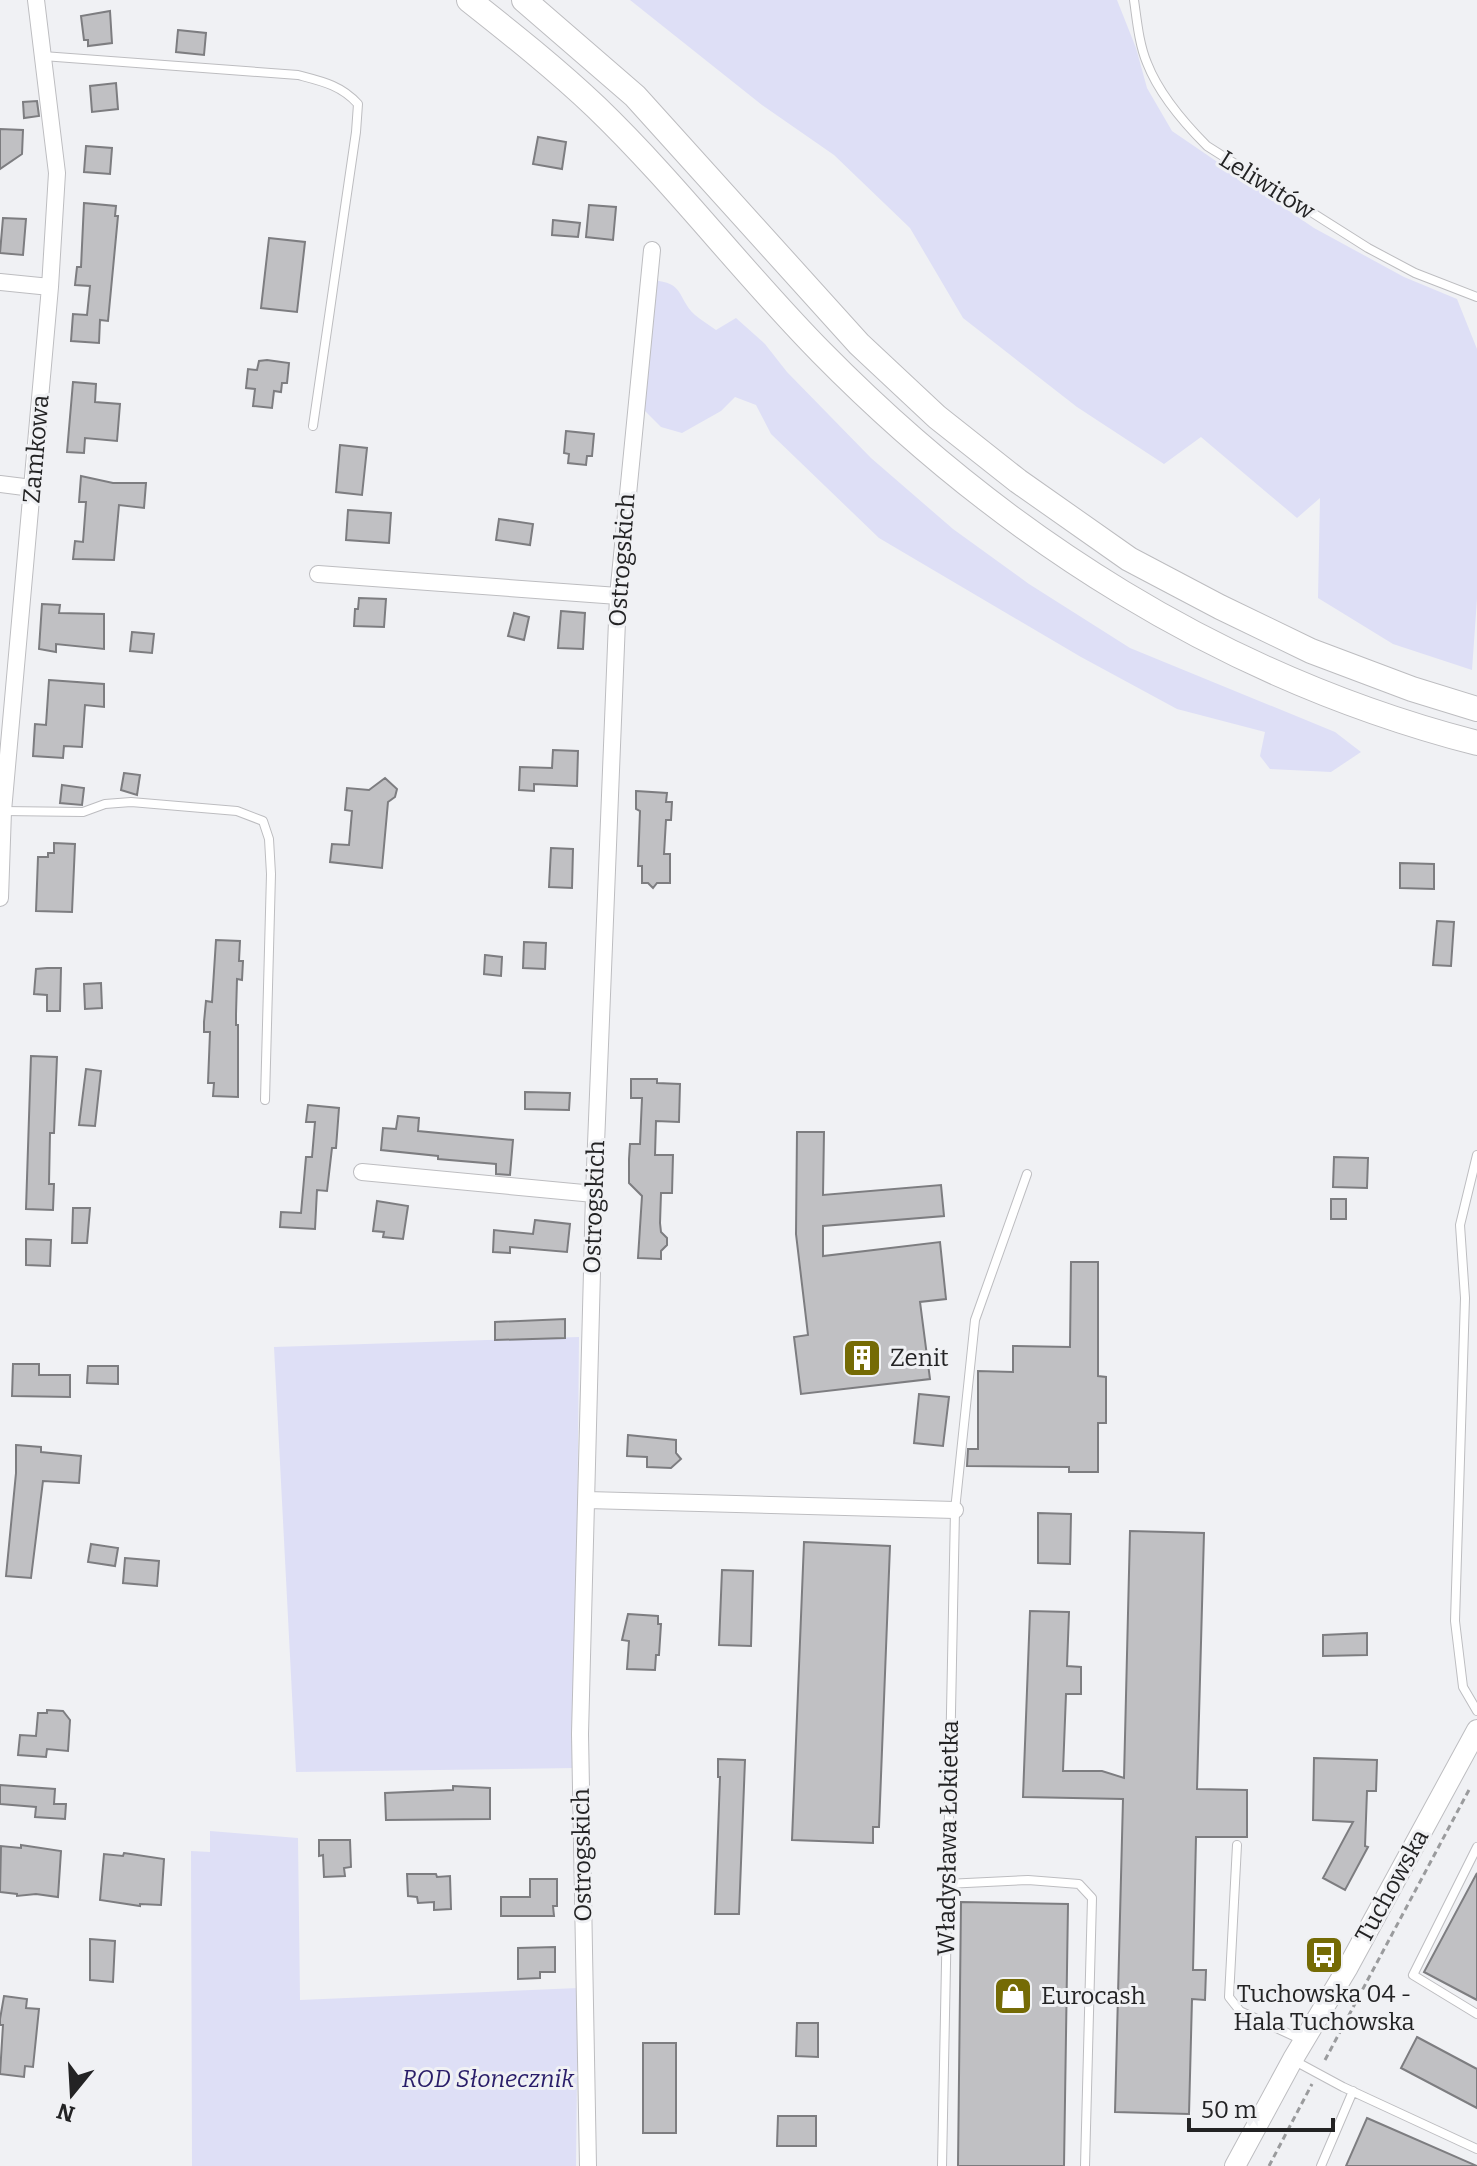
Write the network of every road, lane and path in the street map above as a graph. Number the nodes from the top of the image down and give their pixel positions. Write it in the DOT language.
graph roads {
  1 [pos="36,0"];
  2 [pos="469,0"];
  3 [pos="524,0"];
  4 [pos="1134,0"];
  5 [pos="43,56"];
  6 [pos="652,250"];
  7 [pos="0,282"];
  8 [pos="50,287"];
  9 [pos="1477,297"];
  10 [pos="313,426"];
  11 [pos="0,484"];
  12 [pos="32,488"];
  13 [pos="318,574"];
  14 [pos="618,596"];
  15 [pos="1477,709"];
  16 [pos="5,731"];
  17 [pos="1477,743"];
  18 [pos="3,811"];
  19 [pos="0,898"];
  20 [pos="265,1100"];
  21 [pos="1477,1155"];
  22 [pos="362,1172"];
  23 [pos="1027,1174"];
  24 [pos="594,1194"];
  25 [pos="587,1500"];
  26 [pos="955,1510"];
  27 [pos="1477,1711"];
  28 [pos="1477,1730"];
  29 [pos="1472,1752"];
  30 [pos="1474,1779"];
  31 [pos="1237,1845"];
  32 [pos="1477,1847"];
  33 [pos="946,1884"];
  34 [pos="1477,2014"];
  35 [pos="1304,2041"];
  36 [pos="1293,2059"];
  37 [pos="1317,2074"];
  38 [pos="1353,2091"];
  39 [pos="1477,2149"];
  40 [pos="588,2166"];
  41 [pos="942,2166"];
  42 [pos="1085,2166"];
  43 [pos="1235,2166"];
  44 [pos="1269,2166"];
  45 [pos="1321,2166"];
  1 -- 5 [label="street, Zamkowa"];
  2 -- 17 [label="main road"];
  3 -- 15 [label="main road"];
  4 -- 9 [label="lane, Leliwitów"];
  5 -- 8 [label="street, Zamkowa"];
  5 -- 10 [label="lane"];
  6 -- 14 [label="street, Ostrogskich"];
  7 -- 8 [label="street"];
  8 -- 12 [label="street, Zamkowa"];
  11 -- 12 [label="street"];
  12 -- 16 [label="street, Zamkowa"];
  13 -- 14 [label="street"];
  14 -- 24 [label="street, Ostrogskich"];
  16 -- 18 [label="street, Zamkowa"];
  18 -- 19 [label="street, Zamkowa"];
  18 -- 20 [label="lane"];
  21 -- 27 [label="lane"];
  22 -- 24 [label="street"];
  23 -- 26 [label="lane, Władysława Łokietka"];
  24 -- 25 [label="street, Ostrogskich"];
  25 -- 26 [label="street"];
  25 -- 40 [label="street, Ostrogskich"];
  26 -- 33 [label="lane, Władysława Łokietka"];
  28 -- 29 [label="street, Tuchowska"];
  29 -- 35 [label="street, Tuchowska"];
  30 -- 37 [label="path"];
  31 -- 35 [label="lane"];
  32 -- 34 [label="lane"];
  33 -- 41 [label="lane, Władysława Łokietka"];
  33 -- 42 [label="lane"];
  35 -- 36 [label="street, Tuchowska"];
  36 -- 37 [label="lane"];
  36 -- 43 [label="street, Tuchowska"];
  37 -- 38 [label="lane"];
  37 -- 44 [label="path"];
  38 -- 39 [label="lane"];
  38 -- 45 [label="lane"];
}
